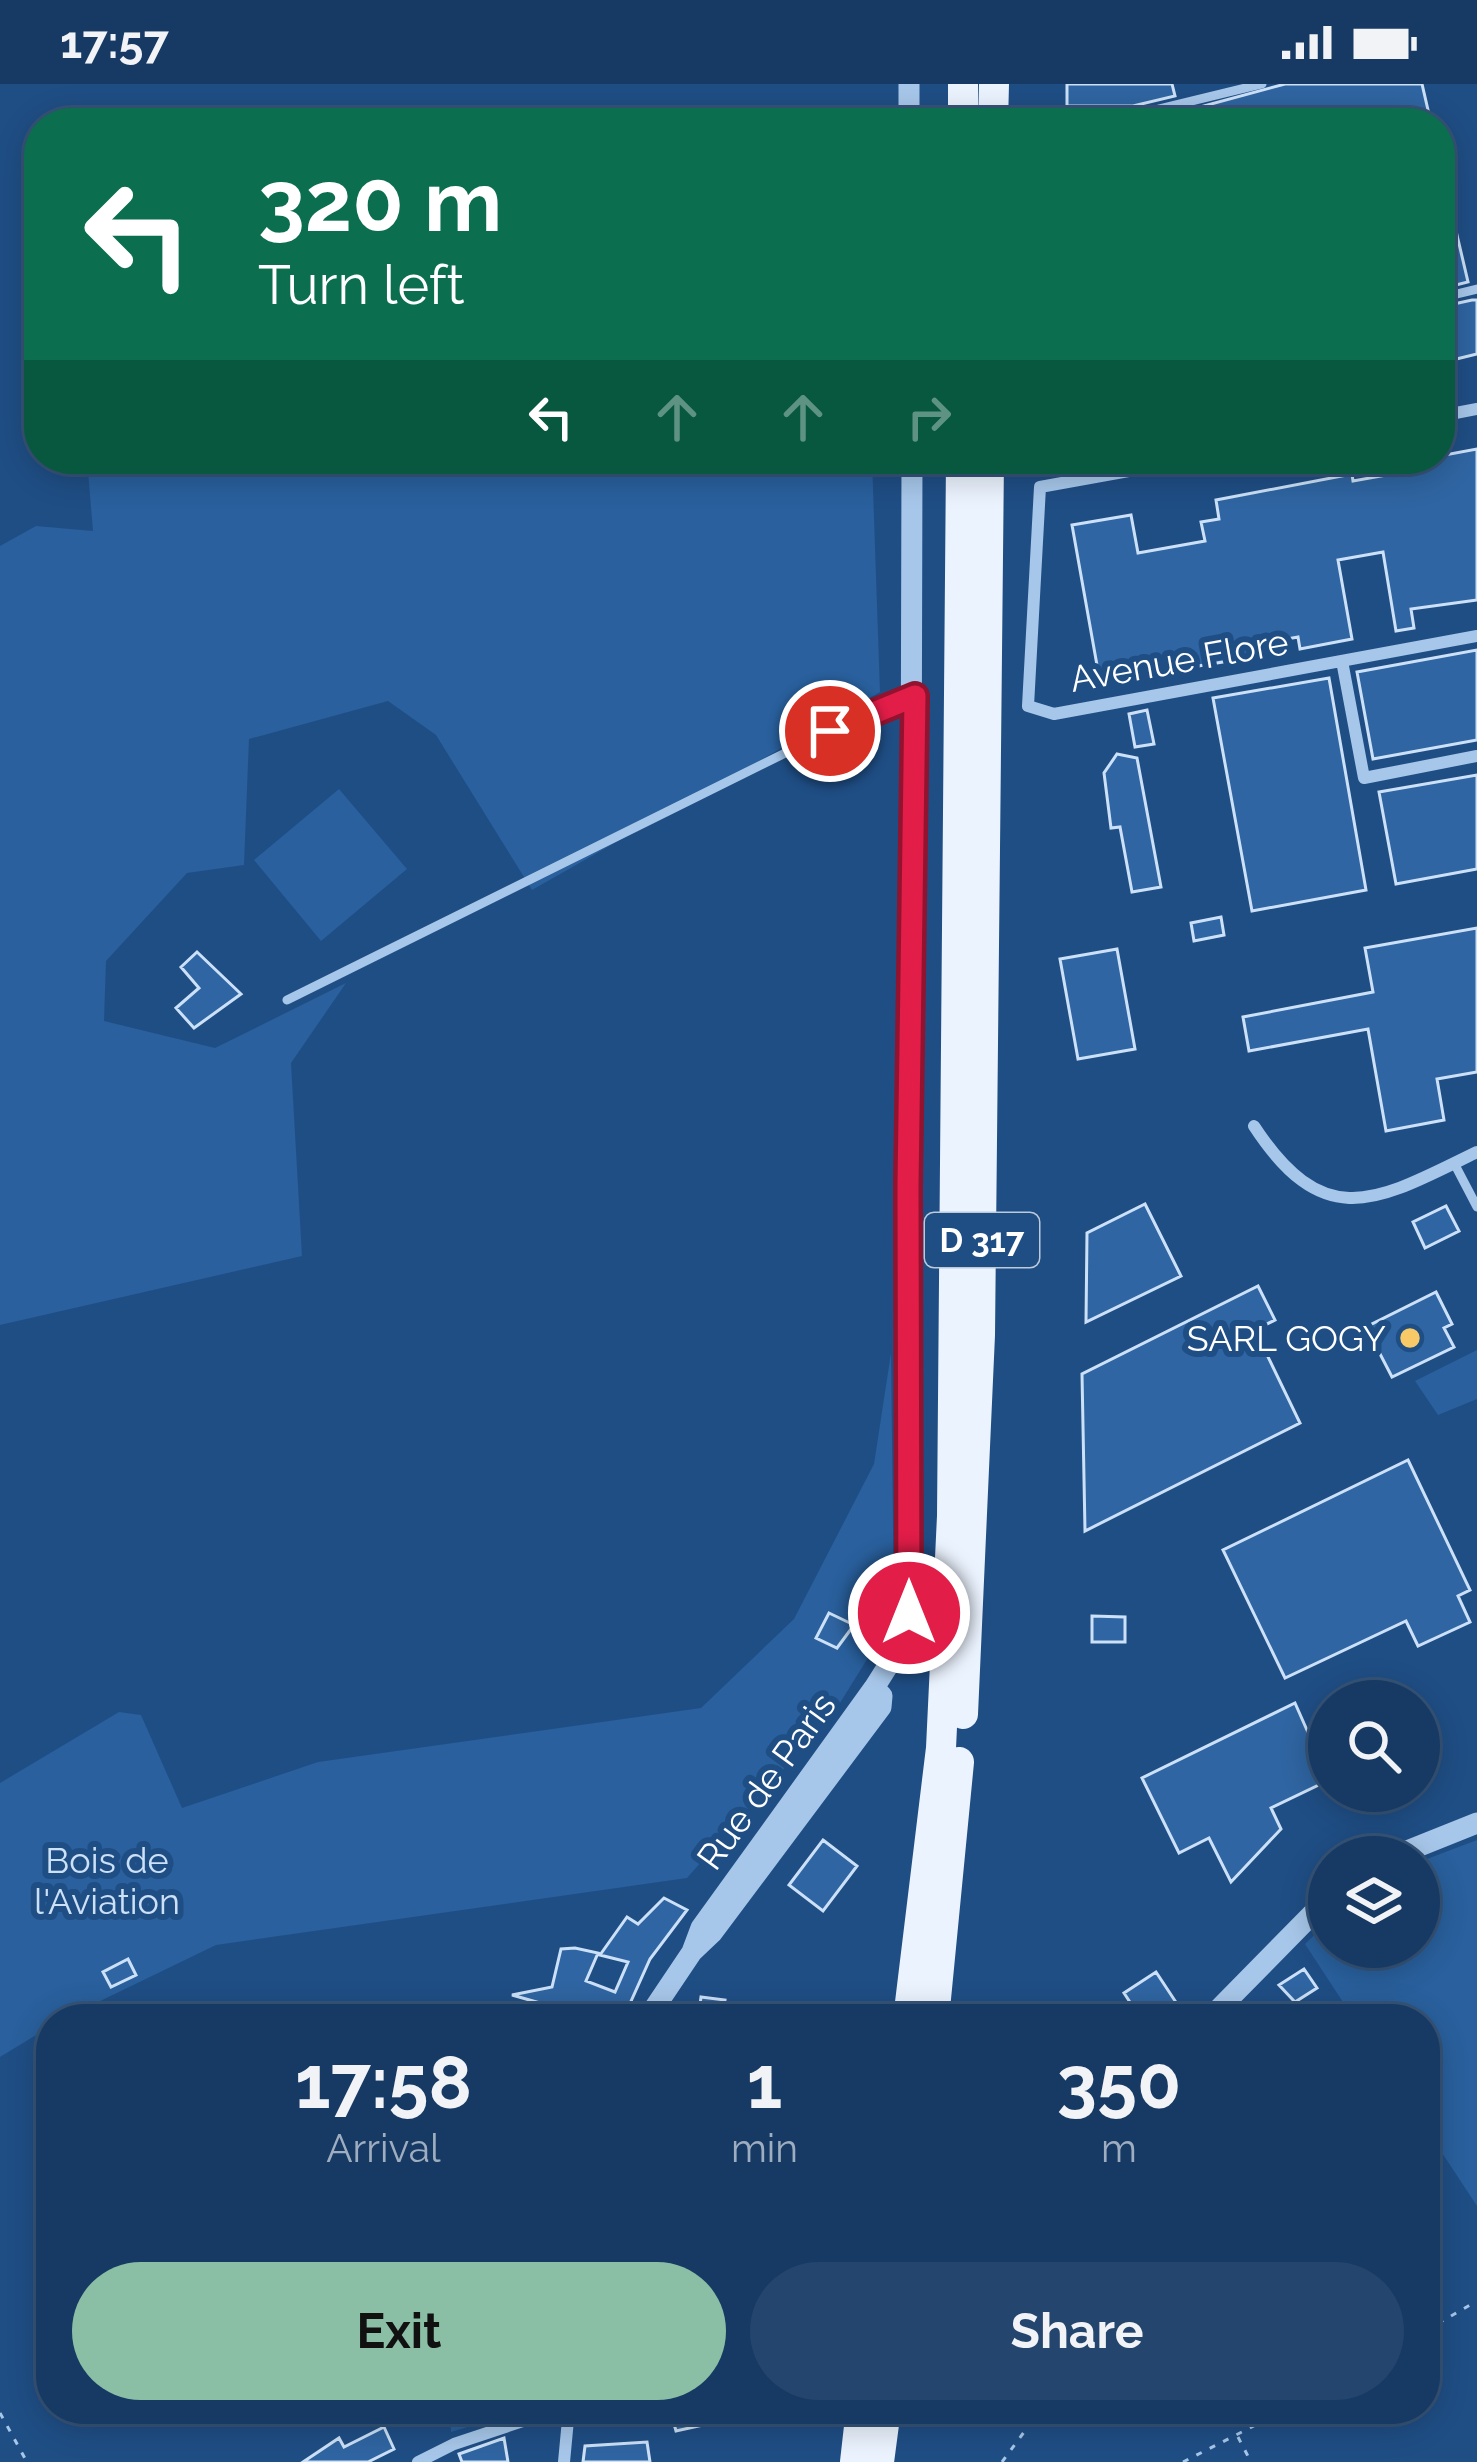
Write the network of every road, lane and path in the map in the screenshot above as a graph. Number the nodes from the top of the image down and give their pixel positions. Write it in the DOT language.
graph roads {
  1 [pos="1262,84"];
  2 [pos="1163,108"];
  3 [pos="912,474"];
  4 [pos="962,474"];
  5 [pos="989,474"];
  6 [pos="1112,474"];
  7 [pos="1477,636"];
  8 [pos="1342,661"];
  9 [pos="915,696"];
  10 [pos="1477,756"];
  11 [pos="287,1000"];
  12 [pos="1254,1126"];
  13 [pos="1477,1152"];
  14 [pos="1454,1163"];
  15 [pos="1477,1207"];
  16 [pos="1477,1822"];
  17 [pos="1440,1837"];
  18 [pos="1308,1918"];
  19 [pos="656,2004"];
  20 [pos="910,2004"];
  21 [pos="935,2004"];
  22 [pos="1224,2004"];
  23 [pos="1477,2301"];
  24 [pos="1440,2322"];
  25 [pos="0,2413"];
  26 [pos="514,2424"];
  27 [pos="568,2424"];
  28 [pos="859,2424"];
  29 [pos="884,2424"];
  30 [pos="1030,2424"];
  31 [pos="1261,2424"];
  32 [pos="1238,2437"];
  33 [pos="28,2462"];
  34 [pos="418,2462"];
  35 [pos="564,2462"];
  36 [pos="855,2462"];
  37 [pos="880,2462"];
  38 [pos="1002,2462"];
  39 [pos="1183,2462"];
  40 [pos="1251,2462"];
  1 -- 2 [label="lane"];
  3 -- 9 [label="street"];
  4 -- 20 [label="main road, D 317"];
  5 -- 21 [label="main road, D 317"];
  6 -- 8 [label="street, Avenue Flore"];
  7 -- 8 [label="street, Avenue Flore"];
  8 -- 10 [label="street, Avenue Flore"];
  9 -- 11 [label="lane"];
  9 -- 19 [label="street, Rue de Paris"];
  12 -- 14 [label="street"];
  13 -- 14 [label="street"];
  14 -- 15 [label="lane"];
  16 -- 17 [label="street"];
  18 -- 22 [label="street"];
  23 -- 24 [label="path"];
  25 -- 33 [label="path"];
  26 -- 34 [label="street"];
  27 -- 35 [label="street"];
  28 -- 36 [label="main road"];
  29 -- 37 [label="main road"];
  30 -- 38 [label="path"];
  31 -- 32 [label="path"];
  32 -- 39 [label="path"];
  32 -- 40 [label="path"];
}
